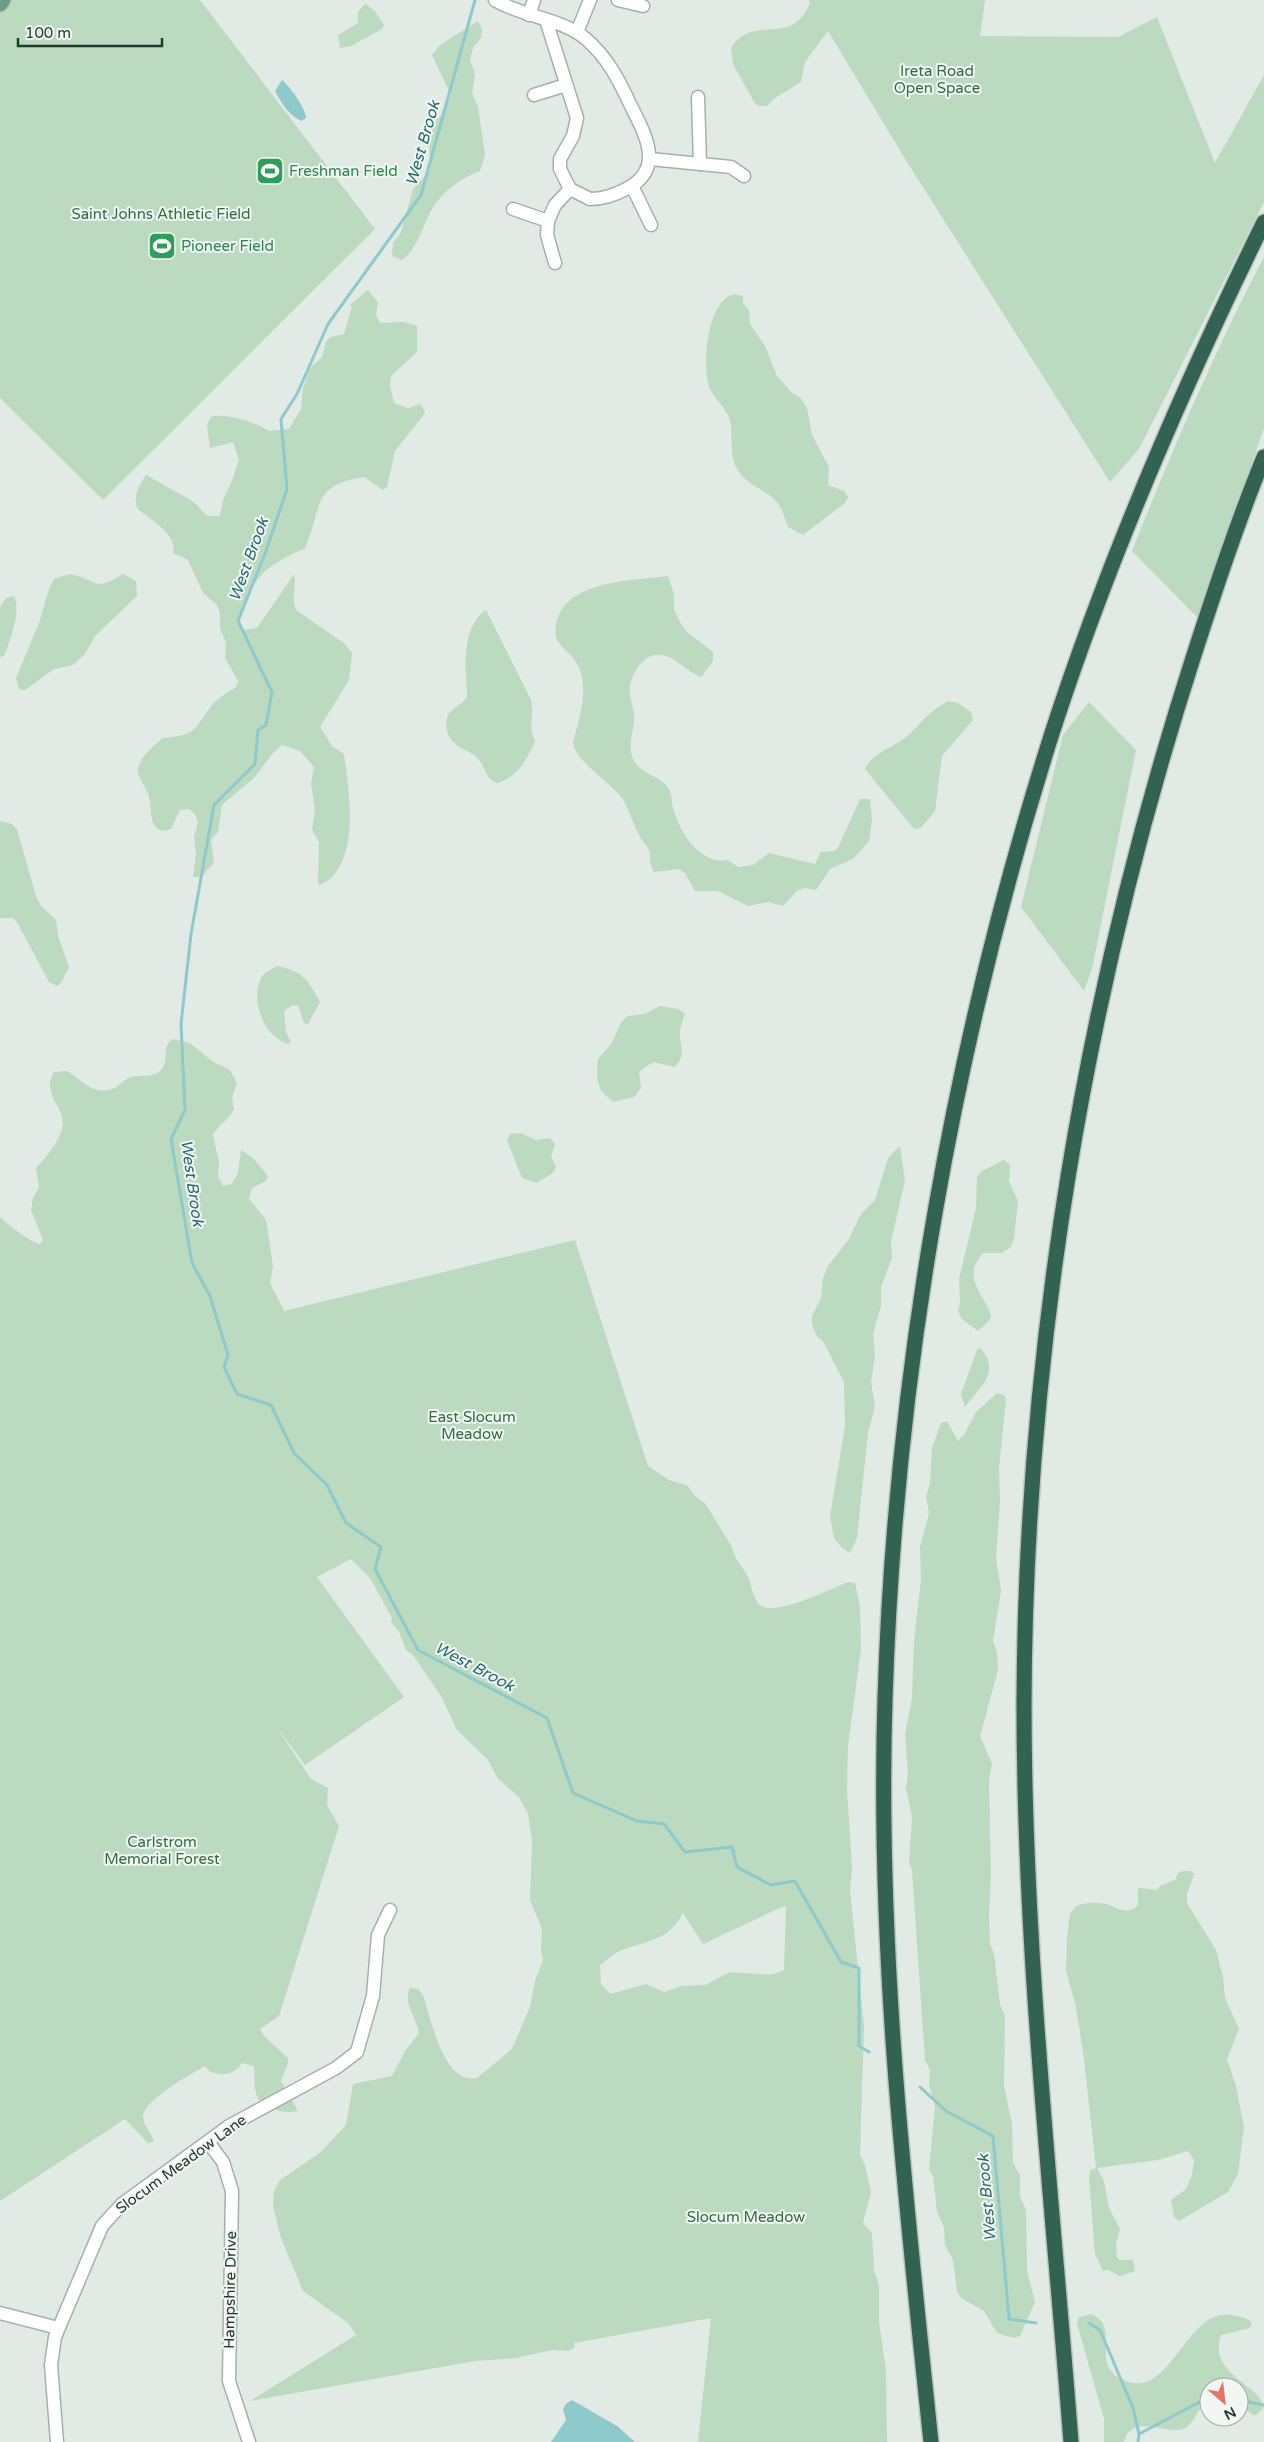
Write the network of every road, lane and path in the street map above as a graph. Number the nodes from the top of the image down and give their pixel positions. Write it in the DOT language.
graph roads {
  1 [pos="4,0"];
  2 [pos="495,0"];
  3 [pos="534,0"];
  4 [pos="590,0"];
  5 [pos="618,0"];
  6 [pos="0,4"];
  7 [pos="643,6"];
  8 [pos="529,15"];
  9 [pos="546,20"];
  10 [pos="577,32"];
  11 [pos="566,85"];
  12 [pos="534,95"];
  13 [pos="698,97"];
  14 [pos="650,159"];
  15 [pos="700,164"];
  16 [pos="744,176"];
  17 [pos="632,186"];
  18 [pos="570,189"];
  19 [pos="513,209"];
  20 [pos="548,221"];
  21 [pos="1264,222"];
  22 [pos="651,225"];
  23 [pos="555,263"];
  24 [pos="1264,457"];
  25 [pos="390,1910"];
  26 [pos="208,2142"];
  27 [pos="0,2313"];
  28 [pos="58,2328"];
  29 [pos="57,2442"];
  30 [pos="249,2442"];
  31 [pos="931,2442"];
  32 [pos="1071,2442"];
  1 -- 6 [label="main road"];
  2 -- 8 [label="street"];
  3 -- 8 [label="street"];
  4 -- 10 [label="street"];
  5 -- 7 [label="street"];
  8 -- 9 [label="street"];
  9 -- 10 [label="street"];
  9 -- 11 [label="street"];
  10 -- 14 [label="street"];
  11 -- 12 [label="street"];
  11 -- 18 [label="street"];
  13 -- 15 [label="street"];
  14 -- 15 [label="street"];
  14 -- 17 [label="street"];
  15 -- 16 [label="street"];
  17 -- 18 [label="street"];
  17 -- 22 [label="street"];
  18 -- 20 [label="street"];
  19 -- 20 [label="street"];
  20 -- 23 [label="street"];
  21 -- 31 [label="highway"];
  24 -- 32 [label="highway"];
  25 -- 26 [label="street, Slocum Meadow Lane"];
  26 -- 28 [label="street, Slocum Meadow Lane"];
  26 -- 30 [label="street, Hampshire Drive"];
  27 -- 28 [label="street"];
  28 -- 29 [label="street, Slocum Meadow Lane"];
}
